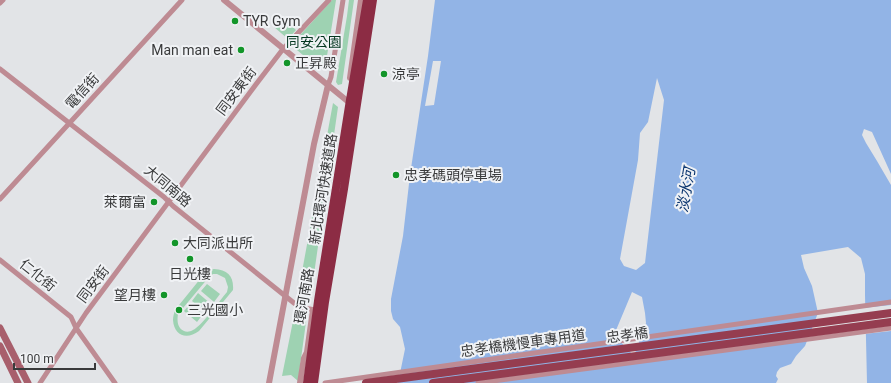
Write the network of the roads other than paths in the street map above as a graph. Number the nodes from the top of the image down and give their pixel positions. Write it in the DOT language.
graph roads {
  1 [pos="3,0"];
  2 [pos="182,0"];
  3 [pos="224,0"];
  4 [pos="330,0"];
  5 [pos="343,0"];
  6 [pos="361,0"];
  7 [pos="366,0"];
  8 [pos="374,0"];
  9 [pos="0,3"];
  10 [pos="283,49"];
  11 [pos="0,69"];
  12 [pos="328,85"];
  13 [pos="347,101"];
  14 [pos="357,109"];
  15 [pos="69,122"];
  16 [pos="0,199"];
  17 [pos="169,202"];
  18 [pos="0,260"];
  19 [pos="286,296"];
  20 [pos="891,302"];
  21 [pos="313,309"];
  22 [pos="324,311"];
  23 [pos="891,313"];
  24 [pos="891,322"];
  25 [pos="0,328"];
  26 [pos="76,328"];
  27 [pos="891,328"];
  28 [pos="0,346"];
  29 [pos="18,383"];
  30 [pos="28,383"];
  31 [pos="40,383"];
  32 [pos="114,383"];
  33 [pos="269,383"];
  34 [pos="300,383"];
  35 [pos="307,383"];
  36 [pos="314,383"];
  37 [pos="325,383"];
  38 [pos="366,383"];
  39 [pos="433,383"];
  40 [pos="478,383"];
  1 -- 9 [label="street"];
  2 -- 15 [label="street, 電信街"];
  3 -- 10 [label="street"];
  4 -- 10 [label="street, 同安東街"];
  5 -- 12 [label="street"];
  6 -- 13 [label="street, 環河南路"];
  7 -- 35 [label="highway, 新北環河快速道路, bridge"];
  8 -- 14 [label="street"];
  8 -- 36 [label="highway, 新北環河快速道路, bridge"];
  10 -- 12 [label="street"];
  10 -- 17 [label="street, 同安東街"];
  11 -- 15 [label="street, 大同南路"];
  12 -- 13 [label="street"];
  12 -- 19 [label="street, 環河南路"];
  13 -- 14 [label="street"];
  13 -- 21 [label="street, 環河南路"];
  14 -- 22 [label="street"];
  15 -- 16 [label="street, 電信街"];
  15 -- 17 [label="street, 大同南路"];
  17 -- 19 [label="street, 大同南路"];
  17 -- 26 [label="street, 同安街"];
  18 -- 26 [label="street, 仁化街"];
  19 -- 21 [label="street, 大同南路"];
  19 -- 33 [label="street, 環河南路"];
  20 -- 37 [label="street, 忠孝橋機慢車專用道"];
  21 -- 22 [label="street, 大同南路"];
  21 -- 34 [label="street, 環河南路"];
  22 -- 36 [label="street"];
  23 -- 38 [label="main road, 忠孝橋"];
  24 -- 39 [label="main road, 忠孝橋"];
  25 -- 30 [label="main road"];
  26 -- 31 [label="street, 同安街"];
  26 -- 32 [label="street, 仁化街"];
  27 -- 40 [label="street"];
  28 -- 29 [label="main road"];
}
